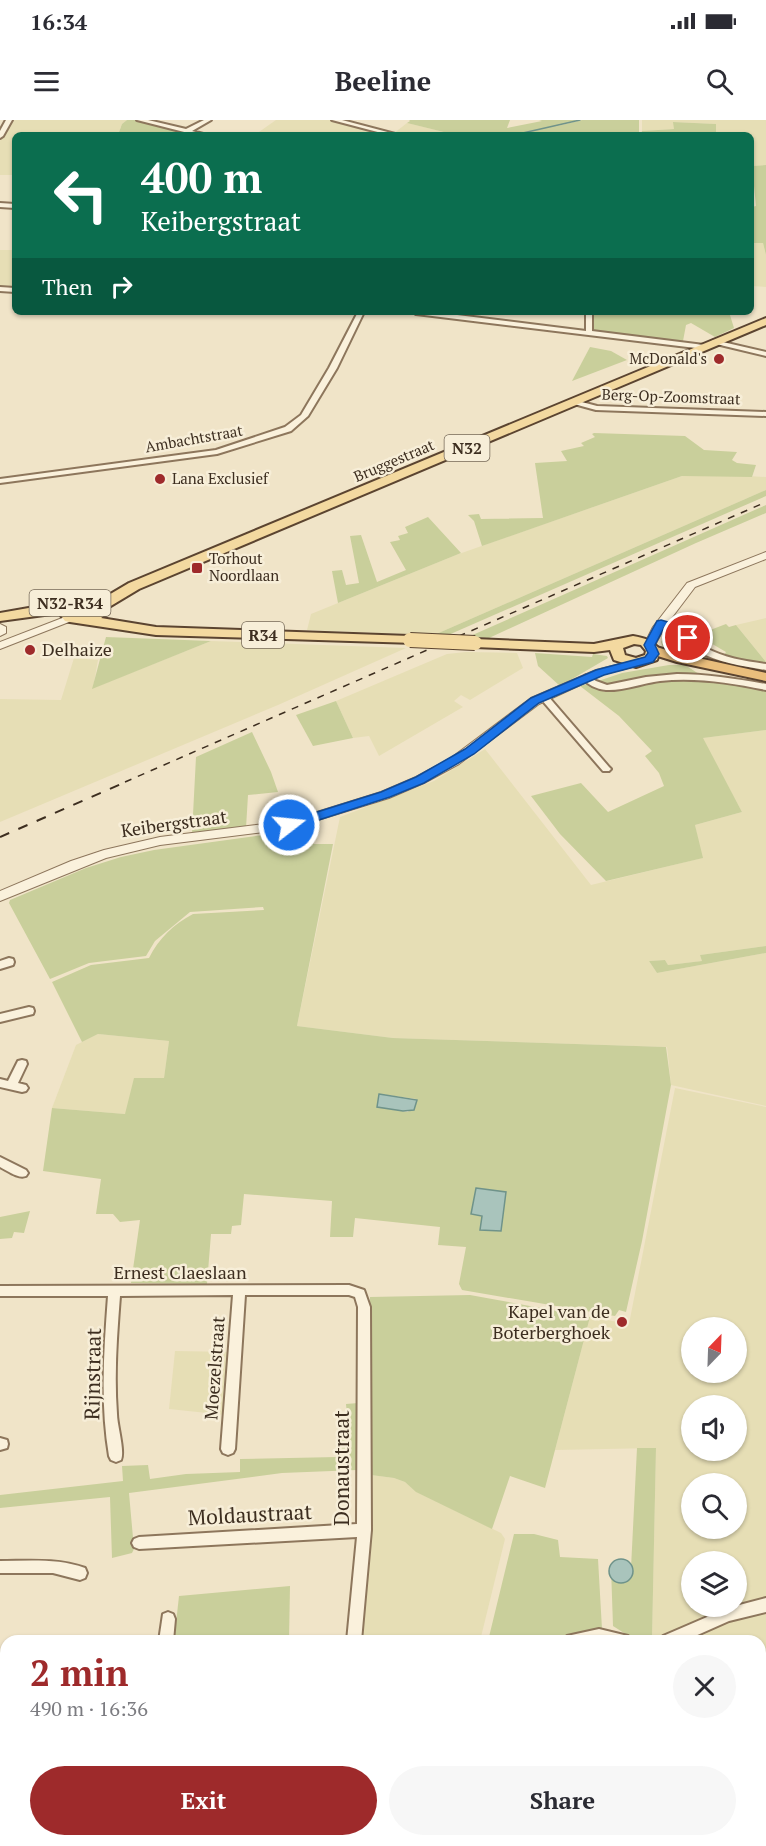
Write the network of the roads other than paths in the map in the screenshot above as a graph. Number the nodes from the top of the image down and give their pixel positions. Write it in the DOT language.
graph roads {
  1 [pos="9,120"];
  2 [pos="140,120"];
  3 [pos="208,120"];
  4 [pos="335,120"];
  5 [pos="187,131"];
  6 [pos="191,132"];
  7 [pos="384,132"];
  8 [pos="0,136"];
  9 [pos="359,315"];
  10 [pos="442,315"];
  11 [pos="589,315"];
  12 [pos="766,321"];
  13 [pos="589,332"];
  14 [pos="675,342"];
  15 [pos="709,344"];
  16 [pos="692,352"];
  17 [pos="766,354"];
  18 [pos="577,402"];
  19 [pos="766,414"];
  20 [pos="0,481"];
  21 [pos="766,555"];
  22 [pos="99,605"];
  23 [pos="69,610"];
  24 [pos="0,617"];
  25 [pos="88,620"];
  26 [pos="117,625"];
  27 [pos="660,625"];
  28 [pos="0,627"];
  29 [pos="0,633"];
  30 [pos="0,646"];
  31 [pos="618,652"];
  32 [pos="645,652"];
  33 [pos="766,667"];
  34 [pos="600,672"];
  35 [pos="766,677"];
  36 [pos="586,678"];
  37 [pos="766,687"];
  38 [pos="544,697"];
  39 [pos="606,769"];
  40 [pos="0,896"];
  41 [pos="29,1011"];
  42 [pos="0,1018"];
  43 [pos="22,1064"];
  44 [pos="11,1085"];
  45 [pos="0,1162"];
  46 [pos="22,1173"];
  47 [pos="114,1291"];
  48 [pos="239,1291"];
  49 [pos="0,1292"];
  50 [pos="360,1294"];
  51 [pos="228,1449"];
  52 [pos="116,1456"];
  53 [pos="364,1530"];
  54 [pos="139,1543"];
  55 [pos="0,1568"];
  56 [pos="80,1573"];
  57 [pos="766,1605"];
  58 [pos="168,1620"];
  59 [pos="167,1635"];
  60 [pos="355,1635"];
  61 [pos="682,1635"];
  1 -- 8 [label="street"];
  2 -- 5 [label="street"];
  3 -- 5 [label="street"];
  4 -- 7 [label="street"];
  5 -- 6 [label="street"];
  9 -- 20 [label="street, Ambachtstraat"];
  10 -- 13 [label="street"];
  11 -- 13 [label="street"];
  12 -- 15 [label="main road, Bruggestraat / N32"];
  13 -- 14 [label="street"];
  14 -- 15 [label="street"];
  14 -- 16 [label="street"];
  15 -- 16 [label="main road, Bruggestraat / N32"];
  15 -- 17 [label="street"];
  16 -- 18 [label="main road, Bruggestraat / N32"];
  18 -- 19 [label="street, Berg-Op-Zoomstraat"];
  18 -- 22 [label="main road, Bruggestraat / N32"];
  21 -- 27 [label="street"];
  22 -- 23 [label="main road, N32-R34"];
  22 -- 25 [label="main road, N32-R34"];
  22 -- 26 [label="main road"];
  23 -- 24 [label="main road"];
  23 -- 25 [label="main road, N32-R34"];
  23 -- 30 [label="street"];
  25 -- 26 [label="main road, R34"];
  26 -- 31 [label="main road, R34, bridge"];
  27 -- 32 [label="street"];
  27 -- 33 [label="street"];
  28 -- 29 [label="street"];
  31 -- 32 [label="main road"];
  31 -- 32 [label="main road"];
  31 -- 34 [label="street, Keibergstraat"];
  32 -- 34 [label="street, Keibergstraat"];
  32 -- 35 [label="highway"];
  34 -- 36 [label="street, Keibergstraat"];
  36 -- 37 [label="street"];
  36 -- 38 [label="street, Keibergstraat"];
  38 -- 39 [label="street"];
  38 -- 40 [label="street, Keibergstraat"];
  41 -- 42 [label="street"];
  43 -- 44 [label="street"];
  45 -- 46 [label="street"];
  47 -- 48 [label="street, Ernest Claeslaan"];
  47 -- 49 [label="street, Ernest Claeslaan"];
  47 -- 52 [label="street, Rijnstraat"];
  48 -- 50 [label="street, Ernest Claeslaan"];
  48 -- 51 [label="street, Moezelstraat"];
  50 -- 53 [label="street, Donaustraat"];
  53 -- 54 [label="street, Moldaustraat"];
  53 -- 60 [label="street, Donaustraat"];
  55 -- 56 [label="street"];
  57 -- 61 [label="street"];
  58 -- 59 [label="street"];
}
